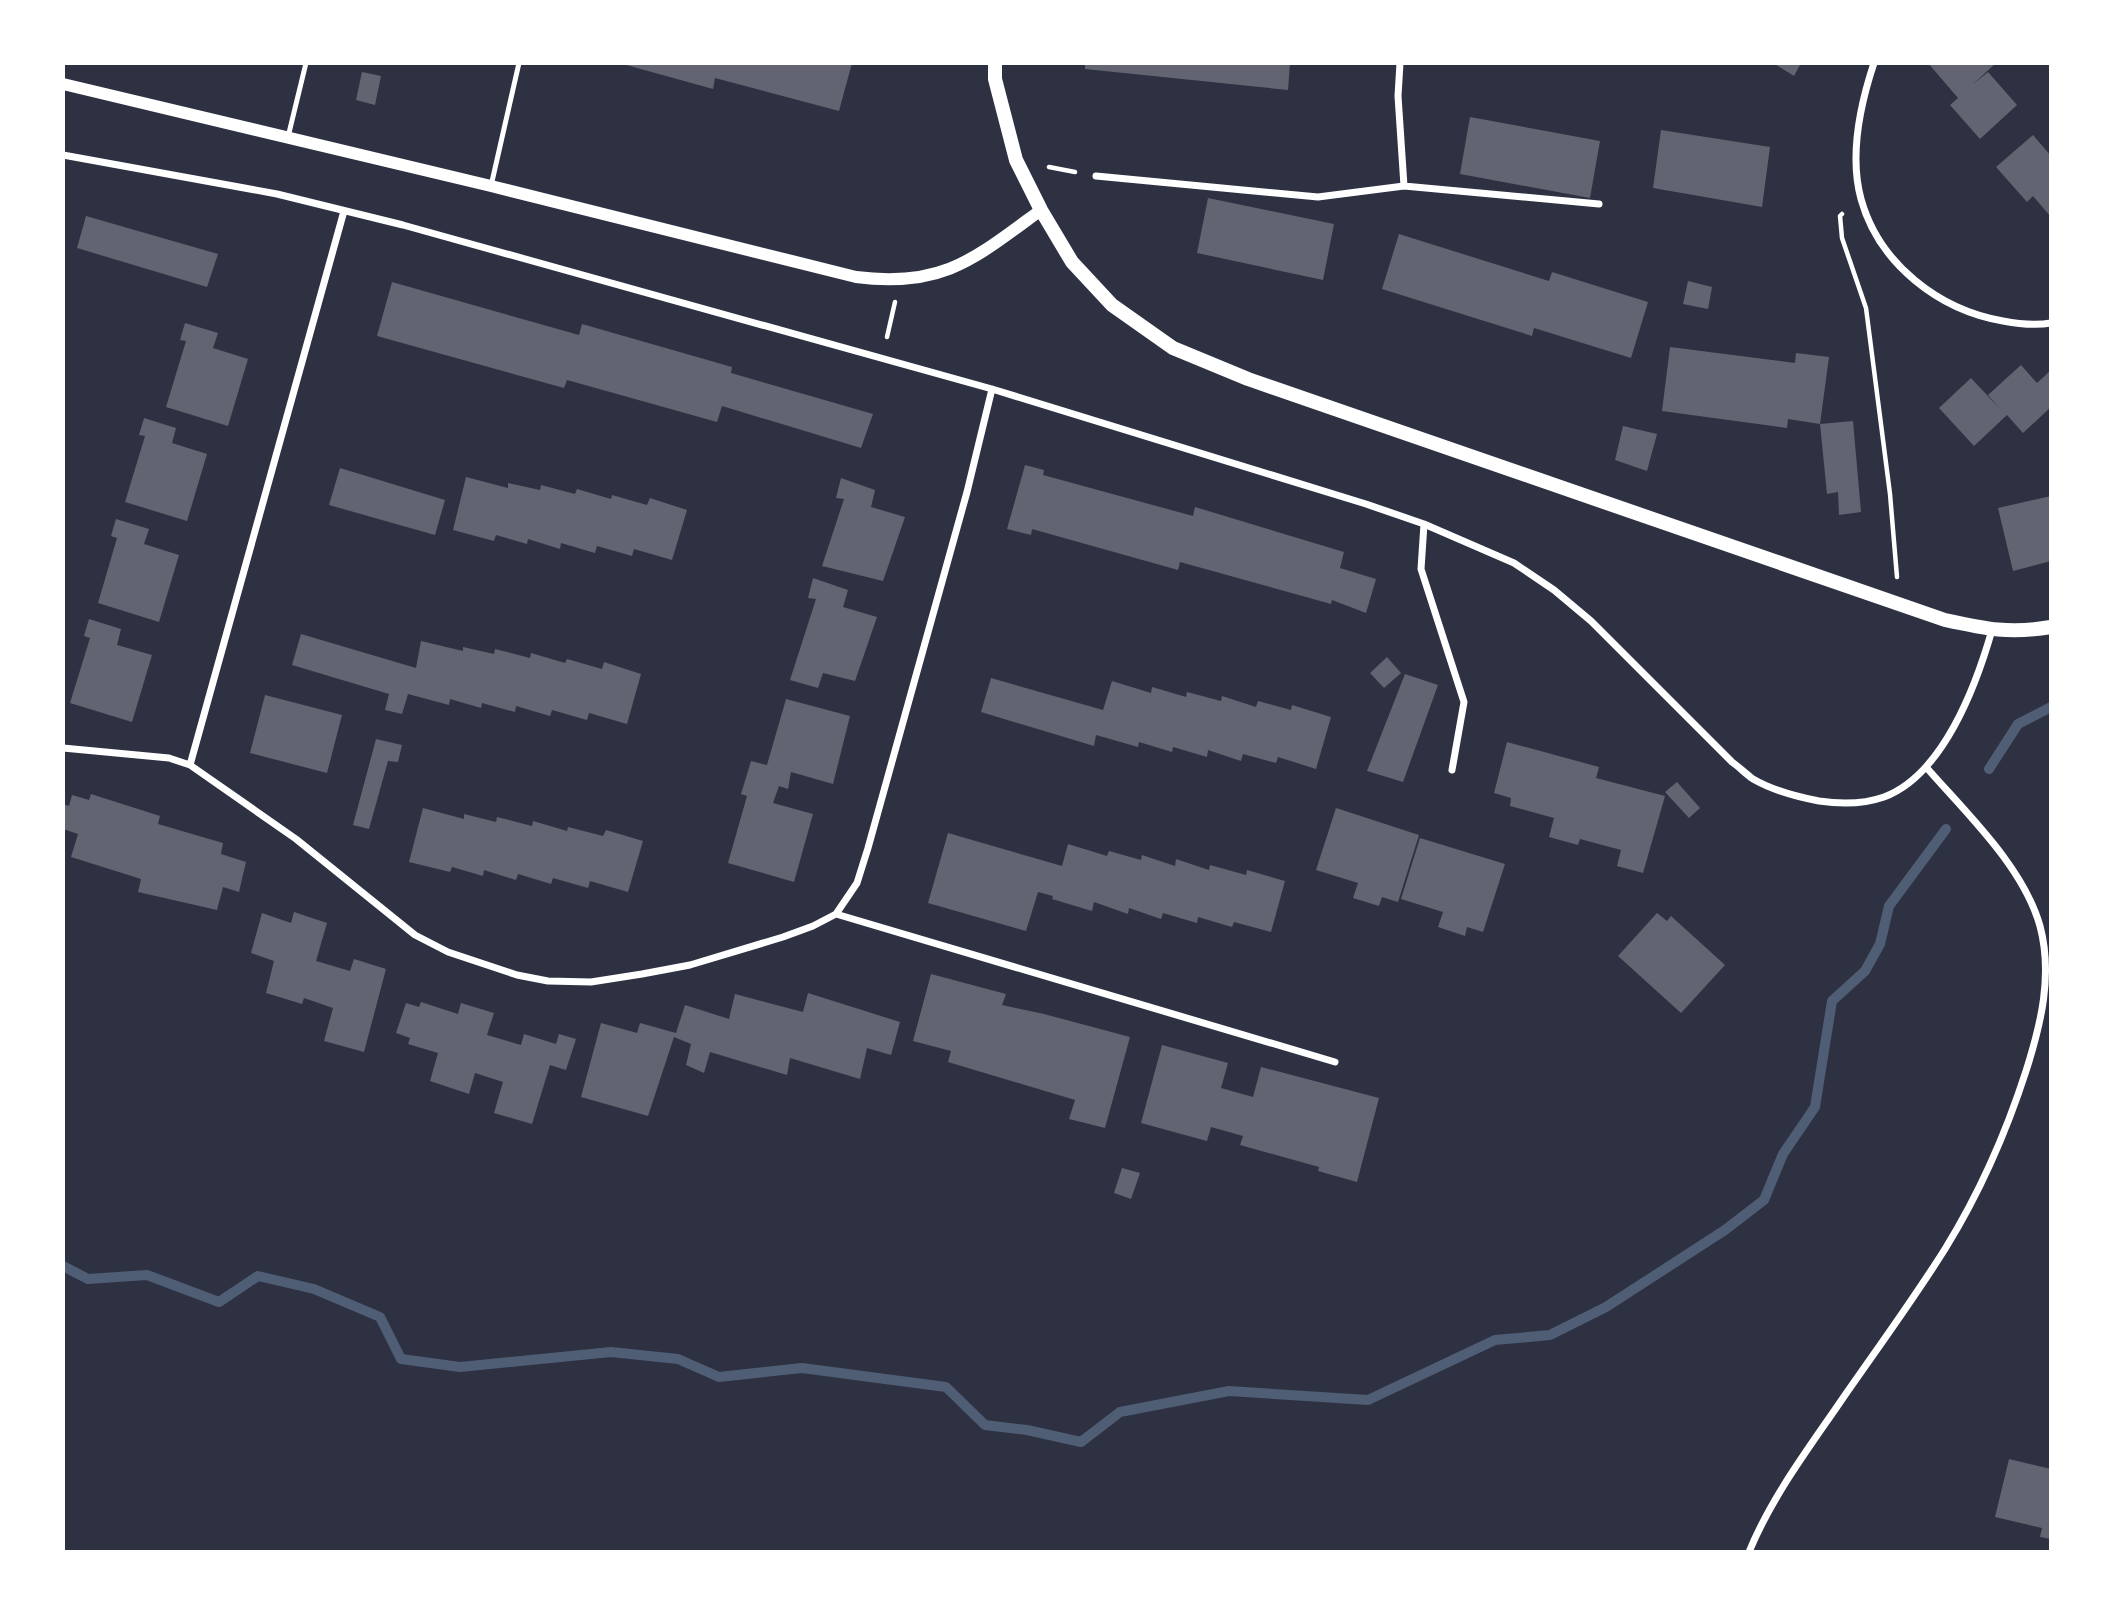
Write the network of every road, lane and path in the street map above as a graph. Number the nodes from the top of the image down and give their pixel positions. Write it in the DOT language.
graph roads {
  1 [pos="306,63"];
  2 [pos="519,63"];
  3 [pos="995,63"];
  4 [pos="1400,63"];
  5 [pos="1874,63"];
  6 [pos="63,84"];
  7 [pos="288,137"];
  8 [pos="63,155"];
  9 [pos="1016,160"];
  10 [pos="1096,176"];
  11 [pos="491,186"];
  12 [pos="1404,186"];
  13 [pos="1599,204"];
  14 [pos="1041,210"];
  15 [pos="344,211"];
  16 [pos="1842,238"];
  17 [pos="901,280"];
  18 [pos="2051,323"];
  19 [pos="881,359"];
  20 [pos="992,389"];
  21 [pos="1424,524"];
  22 [pos="1900,605"];
  23 [pos="2051,627"];
  24 [pos="1992,630"];
  25 [pos="63,748"];
  26 [pos="190,765"];
  27 [pos="1926,767"];
  28 [pos="1452,770"];
  29 [pos="836,914"];
  30 [pos="1335,1062"];
  31 [pos="1749,1552"];
  1 -- 7 [label="lane"];
  2 -- 11 [label="lane"];
  3 -- 9 [label="main road"];
  4 -- 12 [label="street"];
  5 -- 18 [label="street"];
  6 -- 7 [label="street"];
  7 -- 11 [label="street"];
  8 -- 15 [label="street"];
  9 -- 10 [label="path"];
  9 -- 14 [label="main road"];
  10 -- 12 [label="street"];
  11 -- 17 [label="street"];
  12 -- 13 [label="street"];
  14 -- 17 [label="street"];
  14 -- 22 [label="main road"];
  15 -- 19 [label="street"];
  15 -- 26 [label="street"];
  16 -- 22 [label="path"];
  17 -- 19 [label="path"];
  19 -- 20 [label="street"];
  20 -- 21 [label="street"];
  20 -- 29 [label="street"];
  21 -- 27 [label="street"];
  21 -- 28 [label="street"];
  22 -- 24 [label="main road"];
  23 -- 24 [label="main road"];
  24 -- 27 [label="street"];
  25 -- 26 [label="street"];
  26 -- 29 [label="street"];
  27 -- 31 [label="street"];
  29 -- 30 [label="street"];
}
